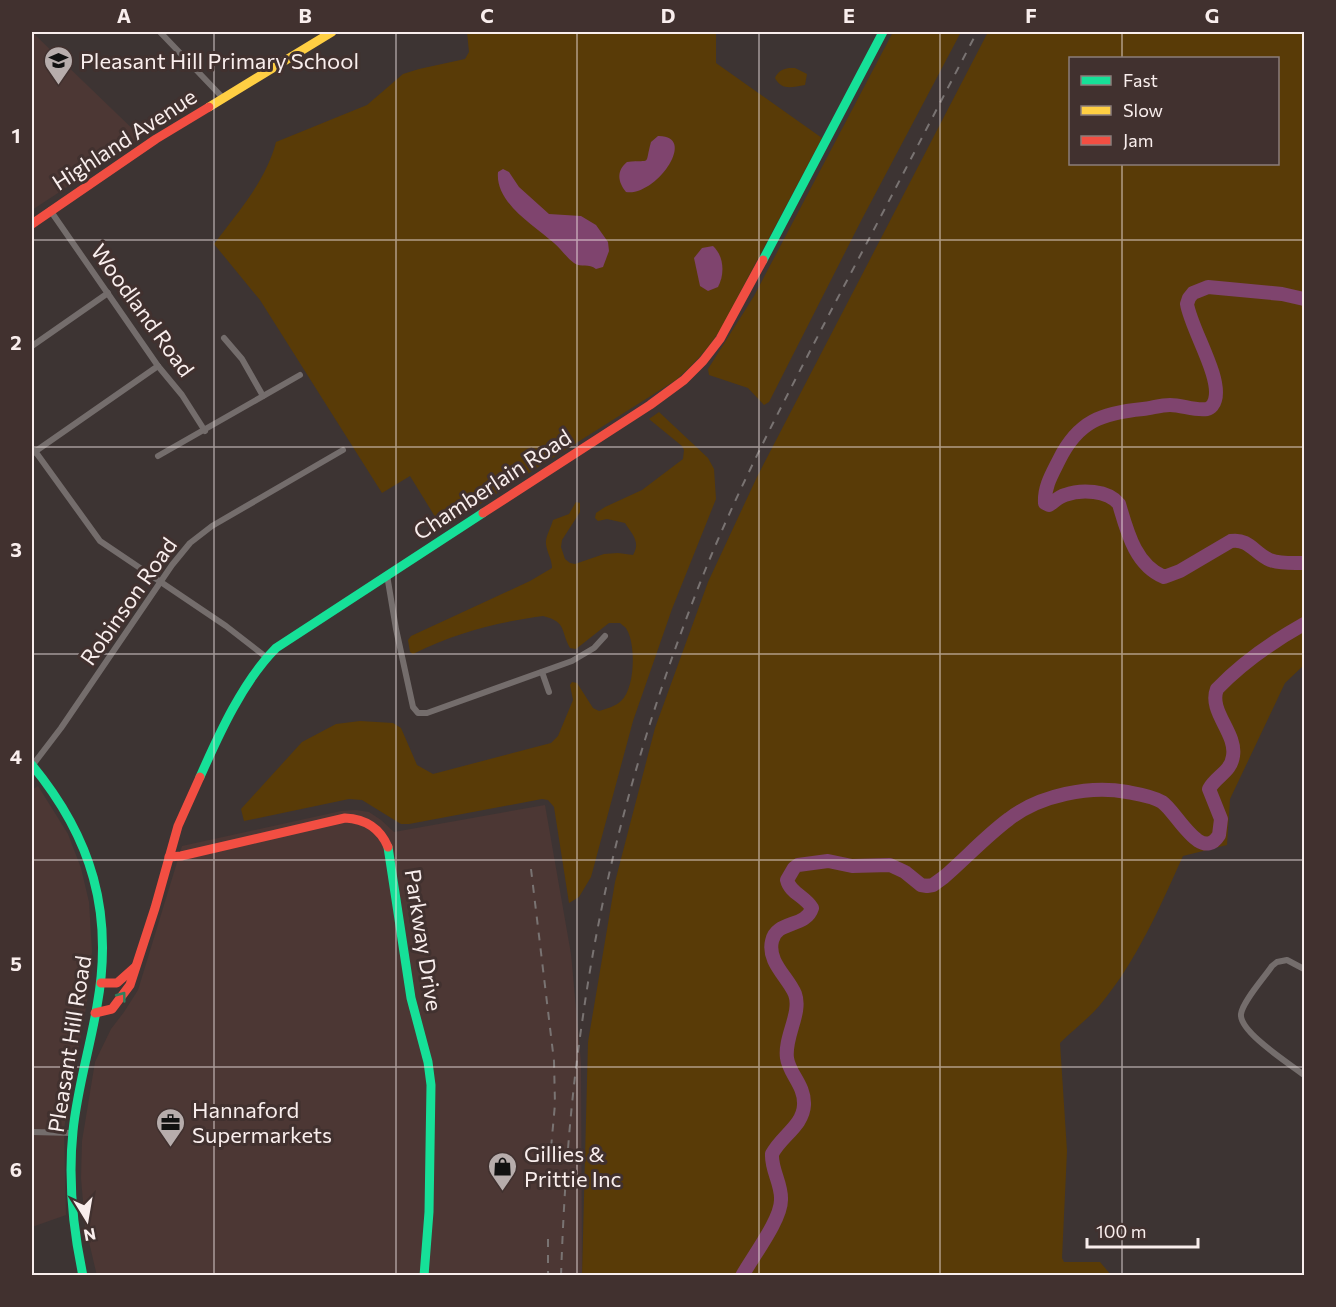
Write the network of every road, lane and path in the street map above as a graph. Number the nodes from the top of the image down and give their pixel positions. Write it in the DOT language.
graph roads {
  1 [pos="160,32"];
  2 [pos="328,32"];
  3 [pos="883,32"];
  4 [pos="223,98"];
  5 [pos="50,210"];
  6 [pos="32,224"];
  7 [pos="108,293"];
  8 [pos="224,338"];
  9 [pos="32,346"];
  10 [pos="158,366"];
  11 [pos="300,375"];
  12 [pos="263,396"];
  13 [pos="204,431"];
  14 [pos="344,450"];
  15 [pos="33,452"];
  16 [pos="158,456"];
  17 [pos="387,575"];
  18 [pos="159,583"];
  19 [pos="605,636"];
  20 [pos="266,657"];
  21 [pos="542,672"];
  22 [pos="549,692"];
  23 [pos="32,765"];
  24 [pos="169,857"];
  25 [pos="137,966"];
  26 [pos="1305,969"];
  27 [pos="101,983"];
  28 [pos="95,1013"];
  29 [pos="1305,1075"];
  30 [pos="32,1132"];
  31 [pos="73,1133"];
  32 [pos="83,1275"];
  33 [pos="424,1275"];
  1 -- 4 [label="street"];
  2 -- 4 [label="street, Highland Avenue"];
  3 -- 17 [label="street, Chamberlain Road"];
  4 -- 5 [label="street, Highland Avenue"];
  5 -- 6 [label="street, Highland Avenue"];
  5 -- 7 [label="street, Woodland Road"];
  7 -- 9 [label="street"];
  7 -- 10 [label="street, Woodland Road"];
  8 -- 12 [label="street"];
  10 -- 13 [label="street, Woodland Road"];
  10 -- 15 [label="street"];
  11 -- 12 [label="street"];
  12 -- 13 [label="street"];
  13 -- 16 [label="street"];
  14 -- 18 [label="street, Robinson Road"];
  15 -- 18 [label="street"];
  17 -- 20 [label="street, Chamberlain Road"];
  17 -- 21 [label="street"];
  18 -- 20 [label="street"];
  18 -- 23 [label="street, Robinson Road"];
  19 -- 21 [label="street"];
  20 -- 24 [label="street, Chamberlain Road"];
  21 -- 22 [label="street"];
  23 -- 27 [label="street, Pleasant Hill Road"];
  24 -- 25 [label="street, Chamberlain Road"];
  24 -- 33 [label="street, Parkway Drive"];
  25 -- 27 [label="street"];
  28 -- 25 [label="street, Chamberlain Road, one-way"];
  26 -- 29 [label="street"];
  27 -- 28 [label="street, Pleasant Hill Road"];
  28 -- 31 [label="street, Pleasant Hill Road"];
  30 -- 31 [label="street"];
  31 -- 32 [label="street, Pleasant Hill Road"];
}
